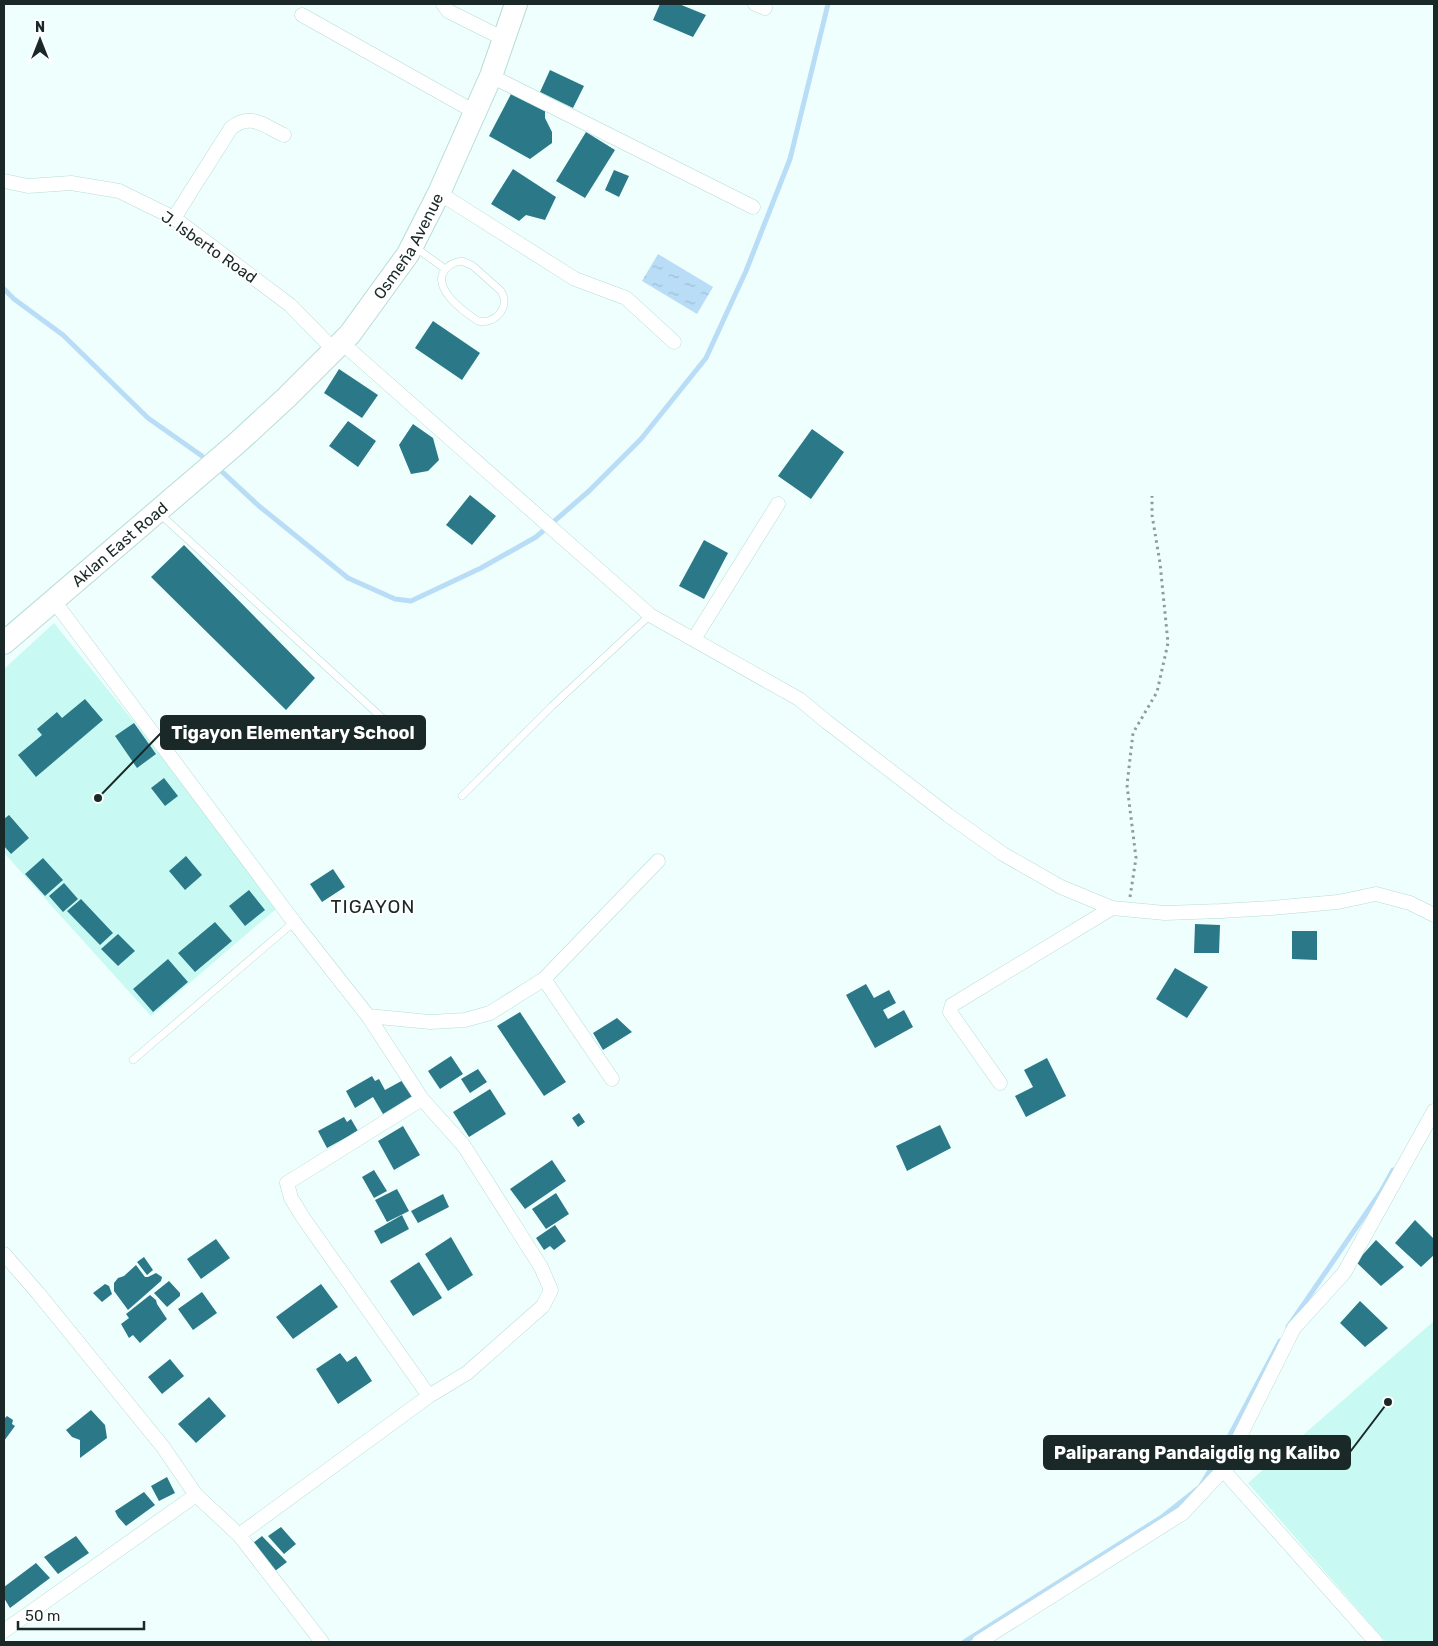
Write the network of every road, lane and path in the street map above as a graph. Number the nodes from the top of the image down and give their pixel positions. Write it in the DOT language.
graph roads {
  1 [pos="443,4"];
  2 [pos="516,4"];
  3 [pos="302,15"];
  4 [pos="504,39"];
  5 [pos="491,76"];
  6 [pos="475,112"];
  7 [pos="284,135"];
  8 [pos="4,181"];
  9 [pos="439,193"];
  10 [pos="753,207"];
  11 [pos="174,218"];
  12 [pos="412,246"];
  13 [pos="445,269"];
  14 [pos="674,342"];
  15 [pos="338,347"];
  16 [pos="236,444"];
  17 [pos="1152,496"];
  18 [pos="778,504"];
  19 [pos="157,512"];
  20 [pos="54,600"];
  21 [pos="650,615"];
  22 [pos="694,639"];
  23 [pos="4,643"];
  24 [pos="403,737"];
  25 [pos="462,796"];
  26 [pos="658,862"];
  27 [pos="1112,908"];
  28 [pos="1128,910"];
  29 [pos="1434,915"];
  30 [pos="294,922"];
  31 [pos="544,978"];
  32 [pos="368,1016"];
  33 [pos="133,1060"];
  34 [pos="612,1079"];
  35 [pos="1000,1083"];
  36 [pos="422,1099"];
  37 [pos="1434,1111"];
  38 [pos="4,1254"];
  39 [pos="429,1396"];
  40 [pos="1223,1470"];
  41 [pos="196,1495"];
  42 [pos="239,1535"];
  43 [pos="4,1631"];
  44 [pos="322,1642"];
  45 [pos="979,1642"];
  46 [pos="1376,1642"];
  1 -- 4 [label="street"];
  2 -- 4 [label="main road, Osmeña Avenue"];
  3 -- 6 [label="street"];
  4 -- 5 [label="main road, Osmeña Avenue"];
  5 -- 6 [label="main road, Osmeña Avenue"];
  5 -- 10 [label="street"];
  6 -- 9 [label="main road, Osmeña Avenue"];
  7 -- 11 [label="street"];
  8 -- 11 [label="street, J. Isberto Road"];
  9 -- 12 [label="main road, Osmeña Avenue"];
  9 -- 14 [label="street"];
  11 -- 15 [label="street, J. Isberto Road"];
  12 -- 13 [label="lane"];
  12 -- 15 [label="main road, Osmeña Avenue"];
  13 -- 13 [label="lane"];
  15 -- 16 [label="main road, Osmeña Avenue"];
  15 -- 21 [label="street, J. Isberto Road"];
  16 -- 19 [label="main road, Aklan East Road"];
  17 -- 28 [label="path"];
  18 -- 22 [label="street"];
  19 -- 20 [label="main road, Aklan East Road"];
  19 -- 24 [label="lane"];
  20 -- 23 [label="main road, Aklan East Road"];
  20 -- 30 [label="street"];
  21 -- 22 [label="street, J. Isberto Road"];
  21 -- 25 [label="lane"];
  22 -- 27 [label="street, J. Isberto Road"];
  26 -- 31 [label="street"];
  27 -- 28 [label="street, J. Isberto Road"];
  27 -- 35 [label="street"];
  28 -- 29 [label="street, J. Isberto Road"];
  30 -- 32 [label="street"];
  30 -- 33 [label="lane"];
  31 -- 32 [label="street"];
  31 -- 34 [label="street"];
  32 -- 36 [label="street"];
  36 -- 39 [label="street"];
  36 -- 39 [label="street"];
  37 -- 40 [label="street"];
  38 -- 41 [label="street"];
  39 -- 42 [label="street"];
  40 -- 45 [label="street"];
  40 -- 46 [label="street"];
  41 -- 42 [label="street"];
  41 -- 43 [label="street"];
  42 -- 44 [label="street"];
}
